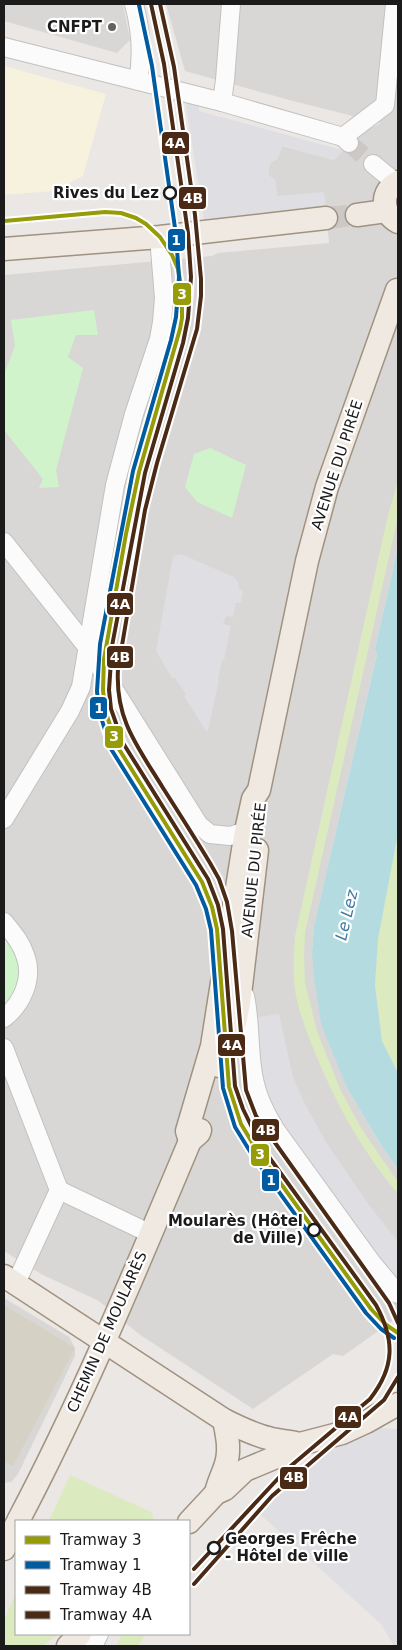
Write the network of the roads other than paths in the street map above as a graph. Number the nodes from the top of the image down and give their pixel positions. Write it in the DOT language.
graph roads {
  1 [pos="134,4"];
  2 [pos="232,4"];
  3 [pos="395,4"];
  4 [pos="4,47"];
  5 [pos="138,81"];
  6 [pos="222,102"];
  7 [pos="373,164"];
  8 [pos="397,182"];
  9 [pos="357,215"];
  10 [pos="392,217"];
  11 [pos="326,218"];
  12 [pos="159,237"];
  13 [pos="4,249"];
  14 [pos="397,290"];
  15 [pos="4,544"];
  16 [pos="88,648"];
  17 [pos="259,790"];
  18 [pos="4,819"];
  19 [pos="246,831"];
  20 [pos="4,922"];
  21 [pos="227,944"];
  22 [pos="241,984"];
  23 [pos="4,1018"];
  24 [pos="4,1048"];
  25 [pos="190,1141"];
  26 [pos="59,1190"];
  27 [pos="151,1234"];
  28 [pos="10,1279"];
  29 [pos="398,1294"];
  30 [pos="105,1342"];
  31 [pos="398,1404"];
  32 [pos="232,1424"];
  33 [pos="300,1444"];
  34 [pos="216,1493"];
  35 [pos="18,1520"];
  36 [pos="190,1521"];
  37 [pos="7,1540"];
  38 [pos="4,1566"];
  39 [pos="79,1635"];
  40 [pos="68,1646"];
  1 -- 5 [label="street"];
  2 -- 6 [label="street"];
  3 -- 6 [label="street"];
  4 -- 5 [label="street"];
  5 -- 6 [label="street"];
  7 -- 8 [label="street"];
  8 -- 10 [label="main road"];
  9 -- 10 [label="main road"];
  11 -- 12 [label="main road"];
  12 -- 13 [label="main road"];
  12 -- 16 [label="street"];
  14 -- 17 [label="main road, AVENUE DU PIRÉE"];
  15 -- 16 [label="street"];
  16 -- 18 [label="street"];
  16 -- 19 [label="street"];
  17 -- 19 [label="main road, AVENUE DU PIRÉE"];
  17 -- 22 [label="main road, AVENUE DU PIRÉE"];
  19 -- 21 [label="main road, AVENUE DU PIRÉE"];
  20 -- 23 [label="street"];
  21 -- 25 [label="main road, CHEMIN DE MOULARÈS"];
  22 -- 25 [label="main road, CHEMIN DE MOULARÈS"];
  22 -- 29 [label="street, AVENUE DU PIRÉE"];
  24 -- 26 [label="street"];
  25 -- 27 [label="main road, CHEMIN DE MOULARÈS"];
  26 -- 27 [label="street"];
  26 -- 28 [label="street"];
  27 -- 30 [label="main road, CHEMIN DE MOULARÈS"];
  28 -- 30 [label="main road"];
  30 -- 32 [label="main road"];
  30 -- 35 [label="main road, CHEMIN DE MOULARÈS"];
  31 -- 33 [label="main road"];
  32 -- 33 [label="main road"];
  32 -- 34 [label="main road"];
  33 -- 34 [label="main road"];
  34 -- 36 [label="main road"];
  37 -- 38 [label="main road"];
  39 -- 40 [label="main road"];
}
